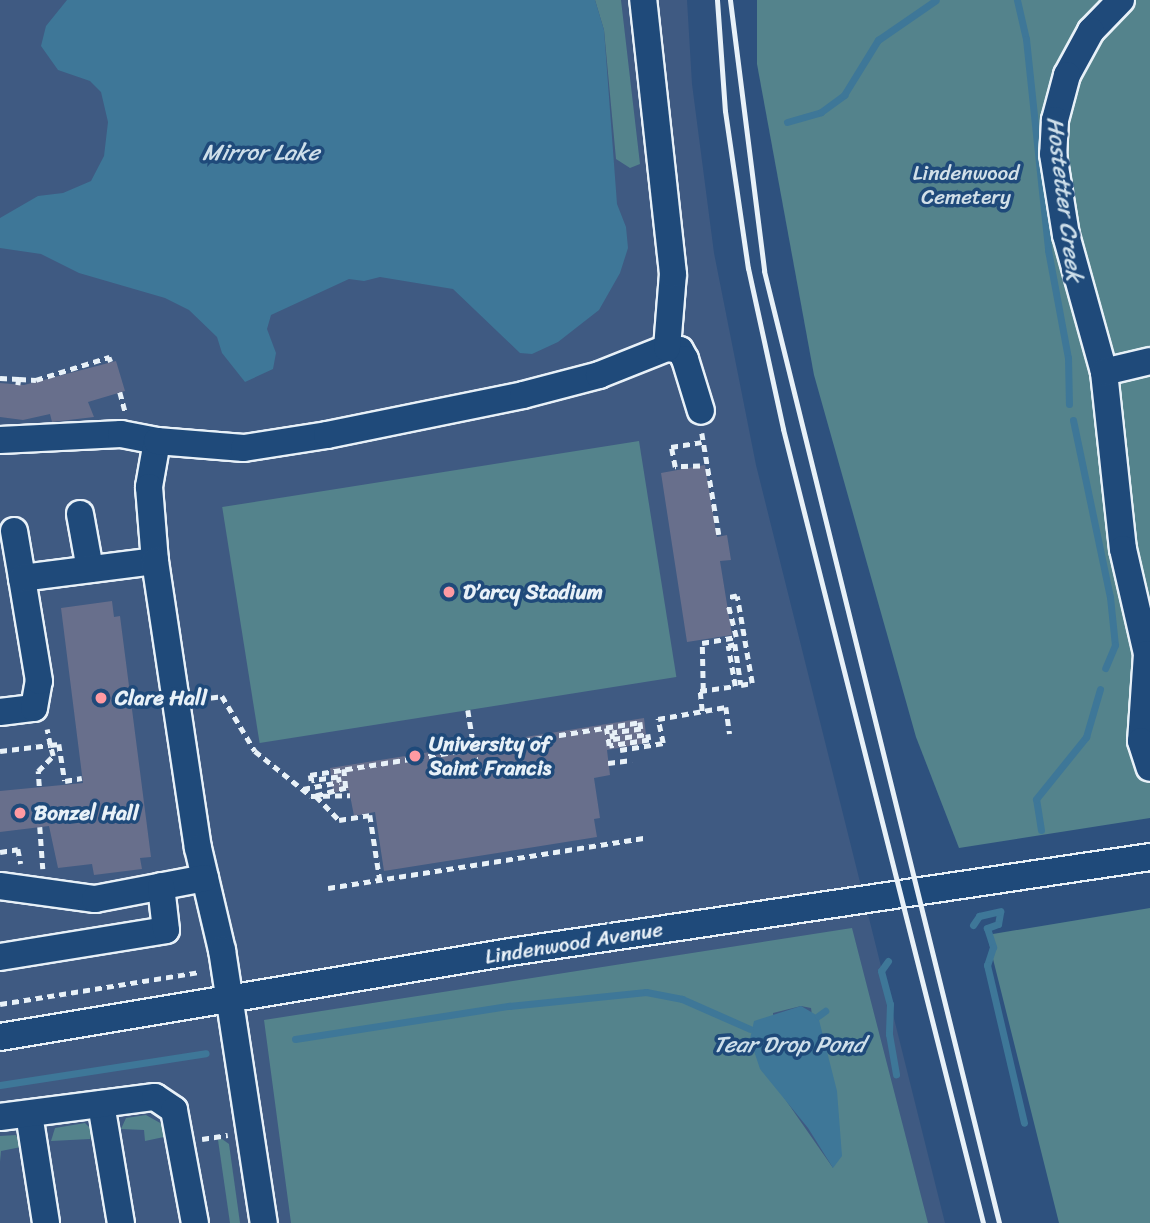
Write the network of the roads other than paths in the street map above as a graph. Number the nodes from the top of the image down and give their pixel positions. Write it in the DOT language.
graph roads {
  1 [pos="643,0"];
  2 [pos="1121,0"];
  3 [pos="667,348"];
  4 [pos="1150,361"];
  5 [pos="1104,372"];
  6 [pos="701,411"];
  7 [pos="0,440"];
  8 [pos="157,441"];
  9 [pos="80,514"];
  10 [pos="14,531"];
  11 [pos="155,561"];
  12 [pos="90,569"];
  13 [pos="23,578"];
  14 [pos="0,712"];
  15 [pos="1150,768"];
  16 [pos="1150,857"];
  17 [pos="205,878"];
  18 [pos="0,886"];
  19 [pos="161,886"];
  20 [pos="0,957"];
  21 [pos="229,997"];
  22 [pos="0,1037"];
  23 [pos="102,1104"];
  24 [pos="29,1114"];
  25 [pos="0,1118"];
  26 [pos="46,1223"];
  27 [pos="121,1223"];
  28 [pos="195,1223"];
  29 [pos="264,1223"];
  1 -- 3 [label="street"];
  2 -- 5 [label="street"];
  3 -- 6 [label="street"];
  3 -- 8 [label="street"];
  4 -- 5 [label="street"];
  5 -- 15 [label="street"];
  7 -- 8 [label="street"];
  8 -- 11 [label="street"];
  9 -- 12 [label="street"];
  10 -- 13 [label="street"];
  11 -- 12 [label="street"];
  11 -- 17 [label="street"];
  12 -- 13 [label="street"];
  13 -- 14 [label="street"];
  16 -- 21 [label="street, Lindenwood Avenue"];
  17 -- 19 [label="street"];
  17 -- 21 [label="street"];
  18 -- 19 [label="street"];
  19 -- 20 [label="street"];
  21 -- 22 [label="street, Lindenwood Avenue"];
  21 -- 29 [label="street"];
  23 -- 24 [label="street"];
  23 -- 27 [label="street"];
  23 -- 28 [label="street"];
  24 -- 25 [label="street"];
  24 -- 26 [label="street"];
}
